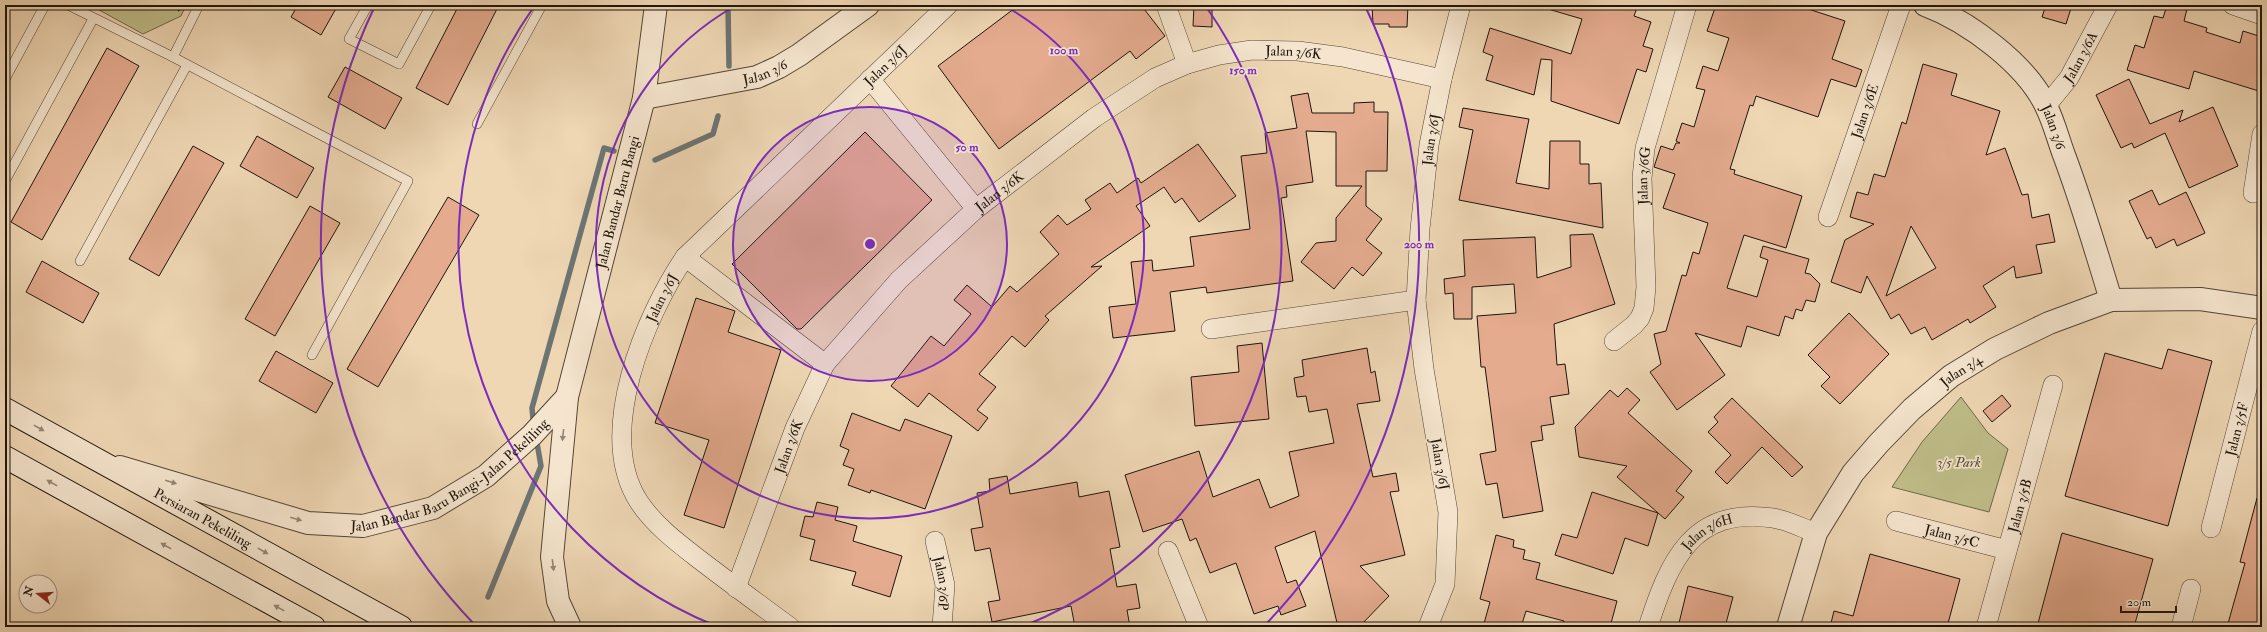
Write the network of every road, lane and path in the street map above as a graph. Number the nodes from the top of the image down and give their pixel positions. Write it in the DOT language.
graph roads {
  1 [pos="45,5"];
  2 [pos="68,5"];
  3 [pos="199,5"];
  4 [pos="368,5"];
  5 [pos="431,5"];
  6 [pos="542,5"];
  7 [pos="656,5"];
  8 [pos="868,5"];
  9 [pos="948,5"];
  10 [pos="1166,5"];
  11 [pos="1461,5"];
  12 [pos="1687,5"];
  13 [pos="1901,5"];
  14 [pos="1925,5"];
  15 [pos="2108,5"];
  16 [pos="2233,5"];
  17 [pos="2262,15"];
  18 [pos="93,18"];
  19 [pos="173,57"];
  20 [pos="1187,64"];
  21 [pos="187,65"];
  22 [pos="5,79"];
  23 [pos="870,79"];
  24 [pos="1442,79"];
  25 [pos="644,98"];
  26 [pos="2046,106"];
  27 [pos="477,124"];
  28 [pos="2262,134"];
  29 [pos="5,181"];
  30 [pos="2253,193"];
  31 [pos="976,209"];
  32 [pos="1828,217"];
  33 [pos="685,257"];
  34 [pos="80,261"];
  35 [pos="1416,300"];
  36 [pos="2111,300"];
  37 [pos="2262,308"];
  38 [pos="1211,329"];
  39 [pos="2262,331"];
  40 [pos="1614,341"];
  41 [pos="312,354"];
  42 [pos="825,364"];
  43 [pos="2053,385"];
  44 [pos="567,396"];
  45 [pos="5,409"];
  46 [pos="5,457"];
  47 [pos="94,459"];
  48 [pos="1896,521"];
  49 [pos="2211,528"];
  50 [pos="1816,533"];
  51 [pos="935,541"];
  52 [pos="2008,550"];
  53 [pos="1168,551"];
  54 [pos="736,588"];
  55 [pos="2191,588"];
  56 [pos="314,627"];
  57 [pos="401,627"];
  58 [pos="570,627"];
  59 [pos="790,627"];
  60 [pos="942,627"];
  61 [pos="1199,627"];
  62 [pos="1428,627"];
  63 [pos="1648,627"];
  64 [pos="1788,627"];
  65 [pos="1986,627"];
  66 [pos="2181,627"];
  1 -- 22 [label="lane"];
  2 -- 18 [label="lane"];
  3 -- 19 [label="lane"];
  4 -- 5 [label="lane"];
  6 -- 27 [label="lane"];
  7 -- 25 [label="street, Jalan Bandar Baru Bangi"];
  8 -- 25 [label="street, Jalan 3/6"];
  9 -- 23 [label="street, Jalan 3/6J"];
  10 -- 20 [label="street"];
  11 -- 24 [label="street, Jalan 3/6J"];
  12 -- 40 [label="street, Jalan 3/6G"];
  13 -- 32 [label="street, Jalan 3/6E"];
  14 -- 26 [label="street, Jalan 3/6"];
  15 -- 26 [label="street, Jalan 3/6A"];
  16 -- 17 [label="street"];
  18 -- 19 [label="lane"];
  18 -- 29 [label="lane"];
  19 -- 21 [label="lane"];
  20 -- 24 [label="street, Jalan 3/6K"];
  20 -- 31 [label="street, Jalan 3/6K"];
  21 -- 34 [label="lane"];
  21 -- 41 [label="lane"];
  23 -- 31 [label="street"];
  23 -- 33 [label="street, Jalan 3/6J"];
  24 -- 35 [label="street, Jalan 3/6J"];
  25 -- 44 [label="street, Jalan Bandar Baru Bangi"];
  26 -- 36 [label="street, Jalan 3/6"];
  28 -- 30 [label="street"];
  31 -- 42 [label="street, Jalan 3/6K"];
  33 -- 42 [label="street"];
  33 -- 54 [label="street, Jalan 3/6J"];
  35 -- 38 [label="street"];
  35 -- 62 [label="street, Jalan 3/6J"];
  36 -- 37 [label="street, Jalan 3/4"];
  36 -- 50 [label="street, Jalan 3/4"];
  39 -- 49 [label="street, Jalan 3/5F"];
  42 -- 54 [label="street, Jalan 3/6K"];
  43 -- 52 [label="street, Jalan 3/5B"];
  47 -- 44 [label="street, Jalan Bandar Baru Bangi-Jalan Pekeliling, one-way"];
  44 -- 58 [label="street, Jalan Bandar Baru Bangi-Jalan Pekeliling, one-way"];
  45 -- 47 [label="street, Persiaran Pekeliling, one-way"];
  56 -- 46 [label="street, one-way"];
  47 -- 57 [label="street, Persiaran Pekeliling, one-way"];
  48 -- 52 [label="street, Jalan 3/5C"];
  50 -- 63 [label="street, Jalan 3/6H"];
  50 -- 64 [label="street, Jalan 3/4"];
  51 -- 60 [label="street, Jalan 3/6P"];
  52 -- 65 [label="street, Jalan 3/5B"];
  53 -- 61 [label="street"];
  54 -- 59 [label="street, Jalan 3/6J"];
  55 -- 66 [label="street"];
}
